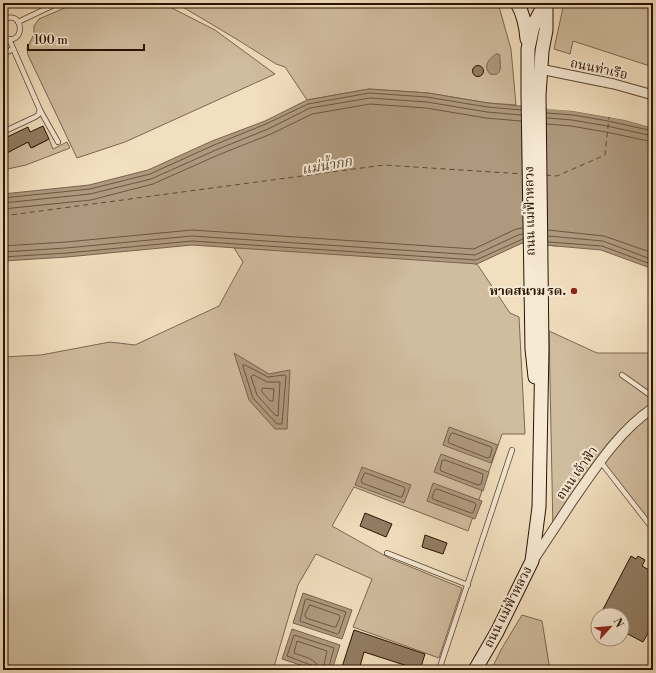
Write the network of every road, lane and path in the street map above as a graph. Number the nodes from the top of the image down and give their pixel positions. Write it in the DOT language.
graph roads {
  1 [pos="58,3"];
  2 [pos="517,3"];
  3 [pos="546,3"];
  4 [pos="3,20"];
  5 [pos="18,22"];
  6 [pos="3,37"];
  7 [pos="9,39"];
  8 [pos="14,49"];
  9 [pos="528,49"];
  10 [pos="3,54"];
  11 [pos="540,69"];
  12 [pos="534,95"];
  13 [pos="653,95"];
  14 [pos="40,110"];
  15 [pos="3,132"];
  16 [pos="58,142"];
  17 [pos="622,375"];
  18 [pos="653,397"];
  19 [pos="653,408"];
  20 [pos="512,450"];
  21 [pos="600,461"];
  22 [pos="653,529"];
  23 [pos="387,553"];
  24 [pos="532,561"];
  25 [pos="468,585"];
  26 [pos="441,669"];
  27 [pos="475,670"];
  1 -- 5 [label="lane"];
  2 -- 9 [label="street"];
  3 -- 9 [label="street, ถนน แม่ฟ้าหลวง"];
  3 -- 11 [label="street, ถนน แม่ฟ้าหลวง"];
  4 -- 5 [label="lane"];
  5 -- 7 [label="lane"];
  6 -- 7 [label="lane"];
  7 -- 8 [label="lane"];
  8 -- 10 [label="lane"];
  8 -- 14 [label="lane"];
  9 -- 12 [label="street, ถนน แม่ฟ้าหลวง"];
  11 -- 12 [label="street, ถนน แม่ฟ้าหลวง"];
  11 -- 13 [label="street, ถนนท่าเรือ"];
  12 -- 24 [label="street, ถนน แม่ฟ้าหลวง"];
  14 -- 15 [label="lane"];
  14 -- 16 [label="lane"];
  17 -- 18 [label="lane"];
  19 -- 21 [label="street, ถนน เจ้าฟ้า"];
  20 -- 25 [label="lane"];
  21 -- 22 [label="lane"];
  21 -- 24 [label="street, ถนน เจ้าฟ้า"];
  23 -- 25 [label="lane"];
  24 -- 27 [label="street, ถนน แม่ฟ้าหลวง"];
  25 -- 26 [label="lane"];
}
